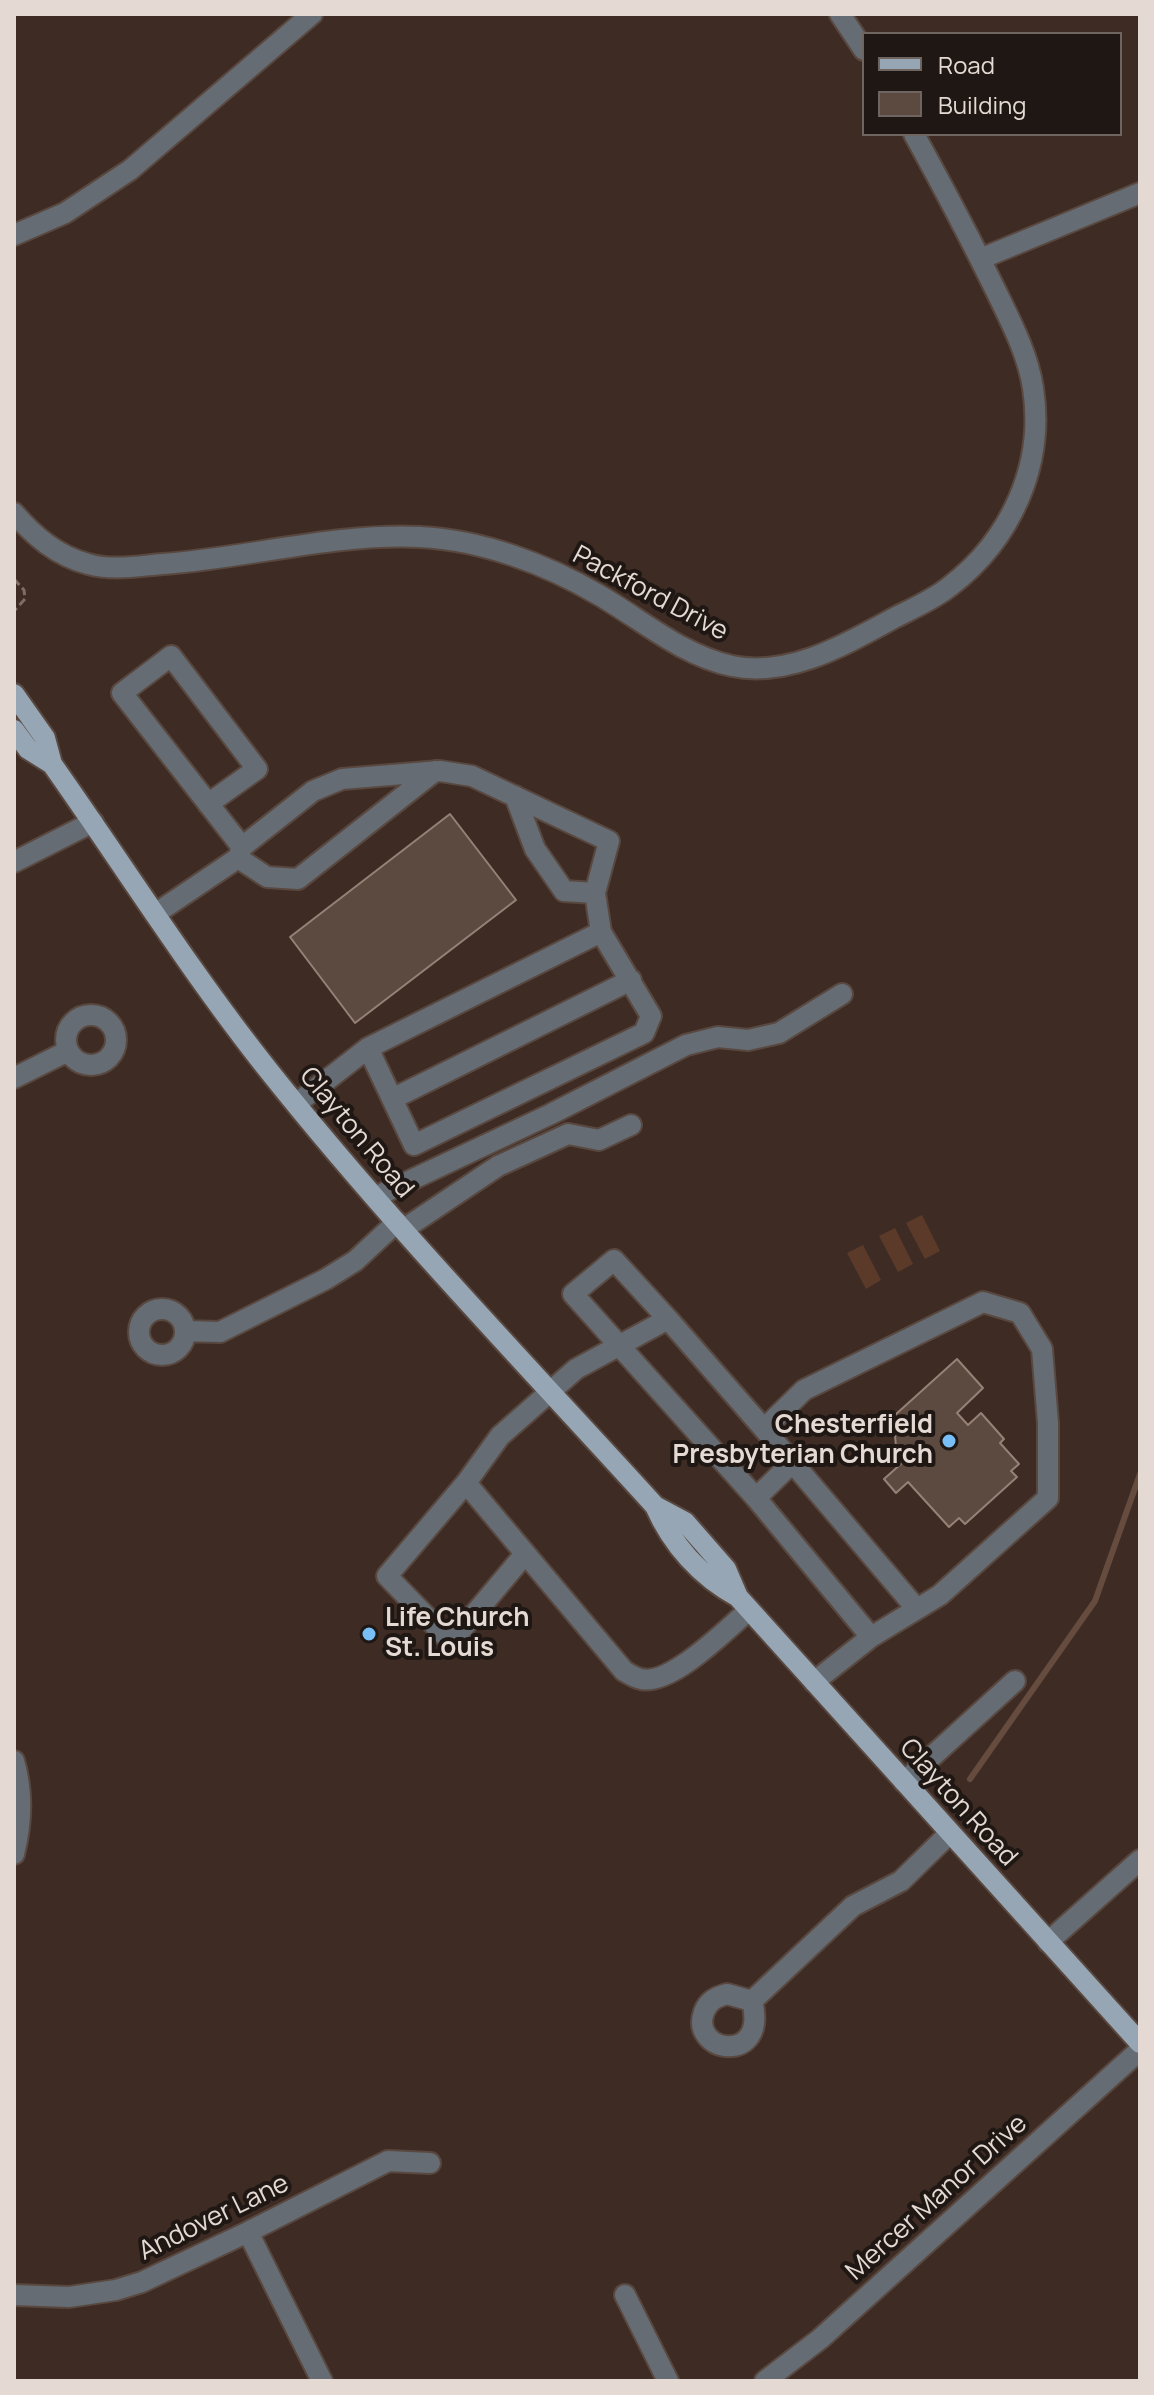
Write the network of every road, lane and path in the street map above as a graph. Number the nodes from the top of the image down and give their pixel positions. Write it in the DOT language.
graph roads {
  1 [pos="312,14"];
  2 [pos="840,14"];
  3 [pos="862,47"];
  4 [pos="915,136"];
  5 [pos="1140,193"];
  6 [pos="14,235"];
  7 [pos="980,259"];
  8 [pos="14,513"];
  9 [pos="14,579"];
  10 [pos="14,611"];
  11 [pos="14,694"];
  12 [pos="14,730"];
  13 [pos="52,764"];
  14 [pos="435,771"];
  15 [pos="515,796"];
  16 [pos="208,804"];
  17 [pos="93,822"];
  18 [pos="240,853"];
  19 [pos="14,862"];
  20 [pos="595,893"];
  21 [pos="155,914"];
  22 [pos="601,932"];
  23 [pos="631,980"];
  24 [pos="842,994"];
  25 [pos="368,1048"];
  26 [pos="68,1051"];
  27 [pos="14,1078"];
  28 [pos="392,1099"];
  29 [pos="296,1104"];
  30 [pos="631,1125"];
  31 [pos="375,1197"];
  32 [pos="401,1226"];
  33 [pos="668,1319"];
  34 [pos="185,1331"];
  35 [pos="617,1346"];
  36 [pos="552,1392"];
  37 [pos="764,1429"];
  38 [pos="792,1463"];
  39 [pos="466,1483"];
  40 [pos="756,1498"];
  41 [pos="525,1554"];
  42 [pos="744,1604"];
  43 [pos="916,1608"];
  44 [pos="871,1637"];
  45 [pos="1015,1681"];
  46 [pos="814,1682"];
  47 [pos="14,1761"];
  48 [pos="904,1782"];
  49 [pos="950,1833"];
  50 [pos="14,1854"];
  51 [pos="1140,1860"];
  52 [pos="1048,1942"];
  53 [pos="752,2001"];
  54 [pos="1140,2043"];
  55 [pos="1140,2050"];
  56 [pos="430,2163"];
  57 [pos="248,2232"];
  58 [pos="14,2295"];
  59 [pos="625,2295"];
  60 [pos="322,2381"];
  61 [pos="668,2381"];
  62 [pos="765,2381"];
  1 -- 6 [label="street"];
  2 -- 3 [label="street"];
  4 -- 7 [label="street, Packford Drive"];
  5 -- 7 [label="street"];
  7 -- 8 [label="street, Packford Drive"];
  9 -- 10 [label="path"];
  11 -- 13 [label="main road, Clayton Road"];
  12 -- 13 [label="main road, Clayton Road"];
  13 -- 17 [label="main road, Clayton Road"];
  14 -- 15 [label="street"];
  14 -- 18 [label="street"];
  14 -- 18 [label="street"];
  15 -- 20 [label="street"];
  15 -- 20 [label="street"];
  16 -- 16 [label="street"];
  16 -- 18 [label="street"];
  17 -- 19 [label="street"];
  17 -- 21 [label="main road, Clayton Road"];
  18 -- 21 [label="street"];
  20 -- 22 [label="street"];
  21 -- 29 [label="main road, Clayton Road"];
  22 -- 23 [label="street"];
  22 -- 25 [label="street"];
  23 -- 28 [label="street"];
  23 -- 28 [label="street"];
  24 -- 31 [label="street"];
  25 -- 28 [label="street"];
  25 -- 29 [label="street"];
  26 -- 27 [label="street"];
  29 -- 31 [label="main road, Clayton Road"];
  30 -- 32 [label="street"];
  31 -- 32 [label="main road, Clayton Road"];
  32 -- 34 [label="street"];
  32 -- 36 [label="main road, Clayton Road"];
  33 -- 35 [label="street"];
  33 -- 35 [label="street"];
  33 -- 37 [label="street"];
  35 -- 36 [label="street"];
  35 -- 40 [label="street"];
  36 -- 39 [label="street"];
  36 -- 42 [label="main road, Clayton Road"];
  37 -- 38 [label="street"];
  37 -- 43 [label="street"];
  38 -- 40 [label="street"];
  38 -- 43 [label="street"];
  39 -- 41 [label="street"];
  39 -- 41 [label="street"];
  40 -- 44 [label="street"];
  41 -- 42 [label="street"];
  42 -- 46 [label="main road, Clayton Road"];
  43 -- 44 [label="street"];
  44 -- 46 [label="street"];
  45 -- 48 [label="street"];
  46 -- 48 [label="main road, Clayton Road"];
  47 -- 50 [label="street"];
  48 -- 49 [label="main road, Clayton Road"];
  49 -- 52 [label="main road, Clayton Road"];
  49 -- 53 [label="street"];
  51 -- 52 [label="street"];
  52 -- 54 [label="main road, Clayton Road"];
  55 -- 62 [label="street, Mercer Manor Drive"];
  56 -- 57 [label="street, Andover Lane"];
  57 -- 58 [label="street, Andover Lane"];
  57 -- 60 [label="street"];
  59 -- 61 [label="street"];
}
